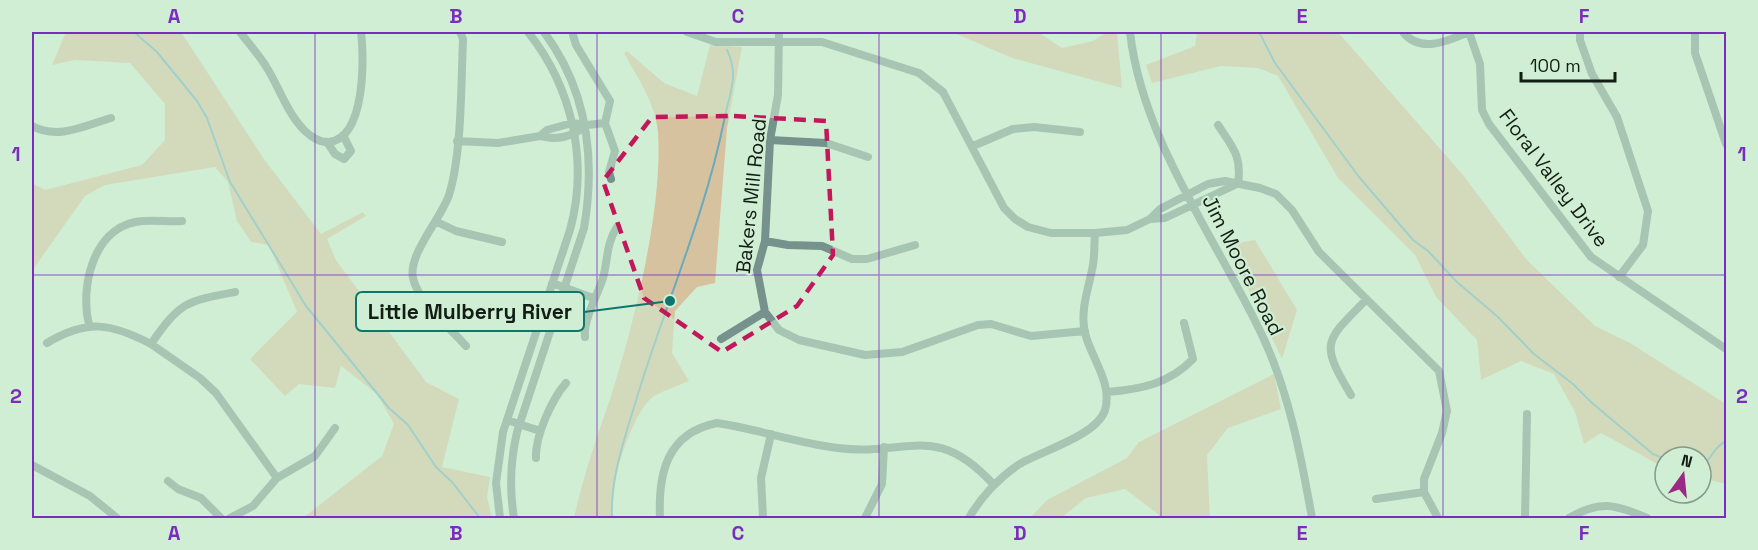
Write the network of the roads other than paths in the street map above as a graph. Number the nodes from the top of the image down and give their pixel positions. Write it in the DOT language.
graph roads {
  1 [pos="240,32"];
  2 [pos="361,32"];
  3 [pos="460,32"];
  4 [pos="528,32"];
  5 [pos="544,32"];
  6 [pos="687,32"];
  7 [pos="779,32"];
  8 [pos="1130,32"];
  9 [pos="1403,32"];
  10 [pos="1469,32"];
  11 [pos="1580,32"];
  12 [pos="1695,32"];
  13 [pos="573,35"];
  14 [pos="779,41"];
  15 [pos="111,118"];
  16 [pos="572,123"];
  17 [pos="605,123"];
  18 [pos="586,125"];
  19 [pos="1218,125"];
  20 [pos="32,126"];
  21 [pos="1080,132"];
  22 [pos="343,135"];
  23 [pos="574,135"];
  24 [pos="540,136"];
  25 [pos="770,140"];
  26 [pos="458,141"];
  27 [pos="327,142"];
  28 [pos="1726,144"];
  29 [pos="973,146"];
  30 [pos="868,157"];
  31 [pos="610,179"];
  32 [pos="1238,184"];
  33 [pos="1187,194"];
  34 [pos="1194,205"];
  35 [pos="1150,219"];
  36 [pos="182,221"];
  37 [pos="437,222"];
  38 [pos="616,228"];
  39 [pos="1095,233"];
  40 [pos="765,241"];
  41 [pos="502,242"];
  42 [pos="915,245"];
  43 [pos="1619,277"];
  44 [pos="552,283"];
  45 [pos="565,287"];
  46 [pos="235,292"];
  47 [pos="593,298"];
  48 [pos="1366,300"];
  49 [pos="765,312"];
  50 [pos="1184,322"];
  51 [pos="88,325"];
  52 [pos="1084,331"];
  53 [pos="585,337"];
  54 [pos="722,339"];
  55 [pos="47,343"];
  56 [pos="151,344"];
  57 [pos="466,346"];
  58 [pos="1726,349"];
  59 [pos="566,382"];
  60 [pos="1108,392"];
  61 [pos="1351,395"];
  62 [pos="1527,414"];
  63 [pos="507,420"];
  64 [pos="520,424"];
  65 [pos="335,428"];
  66 [pos="540,430"];
  67 [pos="771,434"];
  68 [pos="884,447"];
  69 [pos="536,458"];
  70 [pos="32,465"];
  71 [pos="277,478"];
  72 [pos="168,481"];
  73 [pos="994,485"];
  74 [pos="1424,492"];
  75 [pos="1376,499"];
  76 [pos="763,517"];
  77 [pos="117,519"];
  78 [pos="221,519"];
  79 [pos="230,519"];
  80 [pos="500,519"];
  81 [pos="514,519"];
  82 [pos="660,519"];
  83 [pos="865,519"];
  84 [pos="969,519"];
  85 [pos="1312,519"];
  86 [pos="1438,519"];
  87 [pos="1525,519"];
  88 [pos="1569,519"];
  89 [pos="1647,519"];
  1 -- 27 [label="street"];
  2 -- 22 [label="street"];
  3 -- 26 [label="street"];
  4 -- 16 [label="street"];
  5 -- 18 [label="street"];
  6 -- 14 [label="street"];
  7 -- 14 [label="street, Bakers Mill Road"];
  8 -- 33 [label="street, Jim Moore Road"];
  9 -- 10 [label="street"];
  10 -- 43 [label="street, Floral Valley Drive"];
  11 -- 43 [label="street"];
  12 -- 28 [label="street"];
  13 -- 17 [label="street"];
  14 -- 25 [label="street, Bakers Mill Road"];
  14 -- 29 [label="street"];
  15 -- 20 [label="street"];
  16 -- 18 [label="street"];
  16 -- 23 [label="street"];
  16 -- 24 [label="street"];
  17 -- 18 [label="street"];
  17 -- 31 [label="street"];
  18 -- 23 [label="street"];
  18 -- 45 [label="street"];
  19 -- 32 [label="street"];
  21 -- 29 [label="street"];
  22 -- 27 [label="street"];
  22 -- 27 [label="street"];
  23 -- 24 [label="street"];
  23 -- 44 [label="street"];
  24 -- 26 [label="street"];
  25 -- 30 [label="street"];
  25 -- 40 [label="street, Bakers Mill Road"];
  26 -- 37 [label="street"];
  29 -- 39 [label="street"];
  32 -- 33 [label="street"];
  32 -- 34 [label="street"];
  32 -- 48 [label="street"];
  33 -- 34 [label="street, Jim Moore Road"];
  33 -- 35 [label="street"];
  34 -- 35 [label="street"];
  34 -- 85 [label="street, Jim Moore Road"];
  35 -- 39 [label="street"];
  36 -- 51 [label="street"];
  37 -- 41 [label="street"];
  37 -- 57 [label="street"];
  38 -- 47 [label="street"];
  39 -- 52 [label="street"];
  40 -- 42 [label="street"];
  40 -- 49 [label="street, Bakers Mill Road"];
  43 -- 58 [label="street, Floral Valley Drive"];
  44 -- 45 [label="street"];
  44 -- 63 [label="street"];
  45 -- 47 [label="street"];
  45 -- 64 [label="street"];
  46 -- 56 [label="street"];
  47 -- 53 [label="street"];
  48 -- 61 [label="street"];
  48 -- 74 [label="street"];
  49 -- 52 [label="street"];
  49 -- 54 [label="street"];
  50 -- 60 [label="street"];
  51 -- 55 [label="street"];
  51 -- 56 [label="street"];
  52 -- 60 [label="street"];
  56 -- 71 [label="street"];
  59 -- 66 [label="street"];
  60 -- 73 [label="street"];
  62 -- 87 [label="street"];
  63 -- 64 [label="street"];
  63 -- 80 [label="street"];
  64 -- 66 [label="street"];
  64 -- 81 [label="street"];
  65 -- 71 [label="street"];
  66 -- 69 [label="street"];
  67 -- 68 [label="street"];
  67 -- 76 [label="street"];
  67 -- 82 [label="street"];
  68 -- 73 [label="street"];
  68 -- 83 [label="street"];
  70 -- 77 [label="street"];
  71 -- 79 [label="street"];
  72 -- 78 [label="street"];
  73 -- 84 [label="street"];
  74 -- 75 [label="street"];
  74 -- 86 [label="street"];
  88 -- 89 [label="street"];
}
